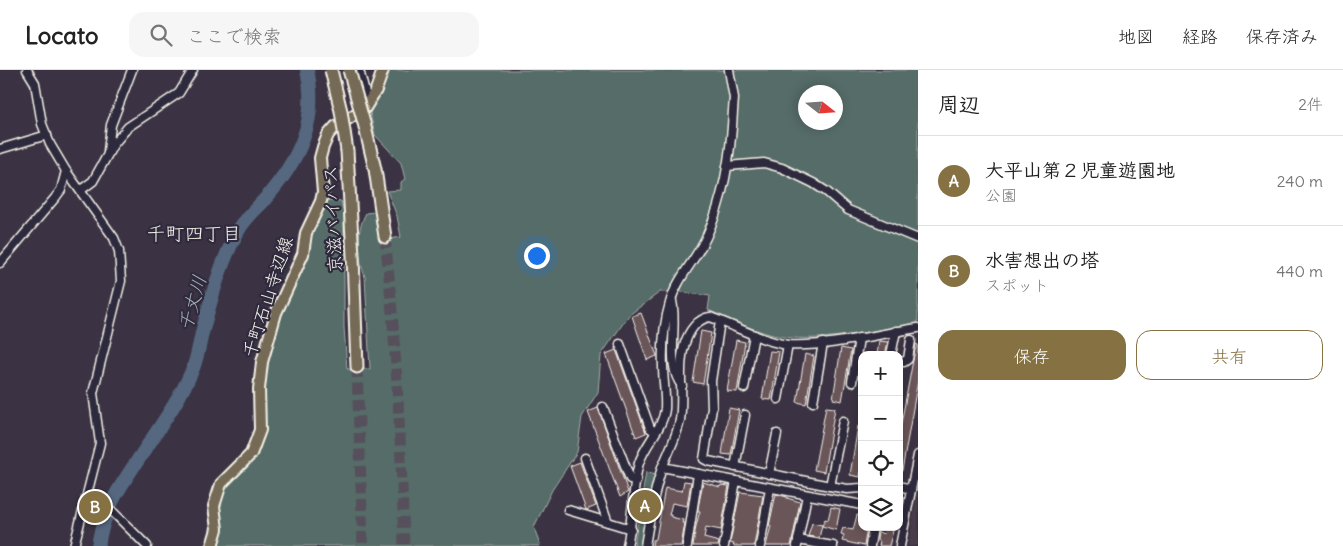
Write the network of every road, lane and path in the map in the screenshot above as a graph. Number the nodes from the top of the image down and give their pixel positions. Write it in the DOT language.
graph roads {
  1 [pos="27,70"];
  2 [pos="132,70"];
  3 [pos="192,70"];
  4 [pos="331,70"];
  5 [pos="349,70"];
  6 [pos="359,70"];
  7 [pos="383,70"];
  8 [pos="728,70"];
  9 [pos="370,100"];
  10 [pos="46,135"];
  11 [pos="0,149"];
  12 [pos="108,154"];
  13 [pos="727,166"];
  14 [pos="66,171"];
  15 [pos="81,190"];
  16 [pos="385,237"];
  17 [pos="918,239"];
  18 [pos="0,263"];
  19 [pos="671,300"];
  20 [pos="720,321"];
  21 [pos="918,328"];
  22 [pos="896,331"];
  23 [pos="754,335"];
  24 [pos="860,338"];
  25 [pos="911,340"];
  26 [pos="823,343"];
  27 [pos="620,344"];
  28 [pos="788,345"];
  29 [pos="892,351"];
  30 [pos="903,362"];
  31 [pos="357,366"];
  32 [pos="852,382"];
  33 [pos="682,386"];
  34 [pos="744,388"];
  35 [pos="778,399"];
  36 [pos="812,402"];
  37 [pos="603,407"];
  38 [pos="746,415"];
  39 [pos="843,421"];
  40 [pos="655,432"];
  41 [pos="777,434"];
  42 [pos="918,455"];
  43 [pos="585,458"];
  44 [pos="662,467"];
  45 [pos="735,467"];
  46 [pos="698,474"];
  47 [pos="769,474"];
  48 [pos="736,481"];
  49 [pos="636,482"];
  50 [pos="830,486"];
  51 [pos="903,487"];
  52 [pos="770,488"];
  53 [pos="858,488"];
  54 [pos="911,489"];
  55 [pos="88,492"];
  56 [pos="806,495"];
  57 [pos="858,504"];
  58 [pos="568,510"];
  59 [pos="903,510"];
  60 [pos="608,522"];
  61 [pos="631,529"];
  62 [pos="872,531"];
  63 [pos="901,531"];
  64 [pos="798,543"];
  65 [pos="74,546"];
  66 [pos="146,546"];
  67 [pos="212,546"];
  68 [pos="627,546"];
  69 [pos="645,546"];
  70 [pos="687,546"];
  71 [pos="724,546"];
  72 [pos="760,546"];
  73 [pos="833,546"];
  74 [pos="870,546"];
  75 [pos="900,546"];
  1 -- 10 [label="street"];
  2 -- 12 [label="street"];
  3 -- 12 [label="street"];
  4 -- 31 [label="highway, 京滋バイパス, bridge"];
  5 -- 16 [label="highway, bridge"];
  6 -- 9 [label="street"];
  7 -- 9 [label="main road, 千町石山寺辺線"];
  8 -- 13 [label="street"];
  9 -- 67 [label="main road, 千町石山寺辺線"];
  10 -- 11 [label="street"];
  10 -- 14 [label="street"];
  12 -- 15 [label="street"];
  13 -- 17 [label="street"];
  13 -- 19 [label="street"];
  14 -- 15 [label="street"];
  14 -- 18 [label="street"];
  15 -- 55 [label="street"];
  19 -- 33 [label="street"];
  19 -- 40 [label="street"];
  20 -- 23 [label="street"];
  20 -- 33 [label="street"];
  20 -- 45 [label="street"];
  21 -- 22 [label="street"];
  22 -- 24 [label="street"];
  22 -- 29 [label="street"];
  23 -- 28 [label="street"];
  23 -- 34 [label="street"];
  24 -- 26 [label="street"];
  24 -- 32 [label="street"];
  25 -- 30 [label="street"];
  26 -- 28 [label="street"];
  26 -- 36 [label="street"];
  27 -- 40 [label="street"];
  28 -- 35 [label="street"];
  33 -- 44 [label="street"];
  37 -- 49 [label="street"];
  38 -- 45 [label="street"];
  39 -- 50 [label="street"];
  40 -- 49 [label="street"];
  41 -- 47 [label="street"];
  42 -- 54 [label="street"];
  43 -- 60 [label="street"];
  44 -- 46 [label="street"];
  44 -- 69 [label="street"];
  45 -- 47 [label="street"];
  46 -- 48 [label="street"];
  46 -- 70 [label="street"];
  47 -- 50 [label="street"];
  48 -- 52 [label="street"];
  48 -- 71 [label="street"];
  49 -- 61 [label="street"];
  50 -- 53 [label="street"];
  51 -- 54 [label="street"];
  52 -- 56 [label="street"];
  52 -- 72 [label="street"];
  54 -- 59 [label="street"];
  55 -- 65 [label="street"];
  55 -- 66 [label="street"];
  56 -- 57 [label="street"];
  56 -- 64 [label="street"];
  58 -- 60 [label="street"];
  60 -- 61 [label="street"];
  61 -- 68 [label="street"];
  62 -- 74 [label="street"];
  63 -- 75 [label="street"];
  64 -- 73 [label="street"];
}
